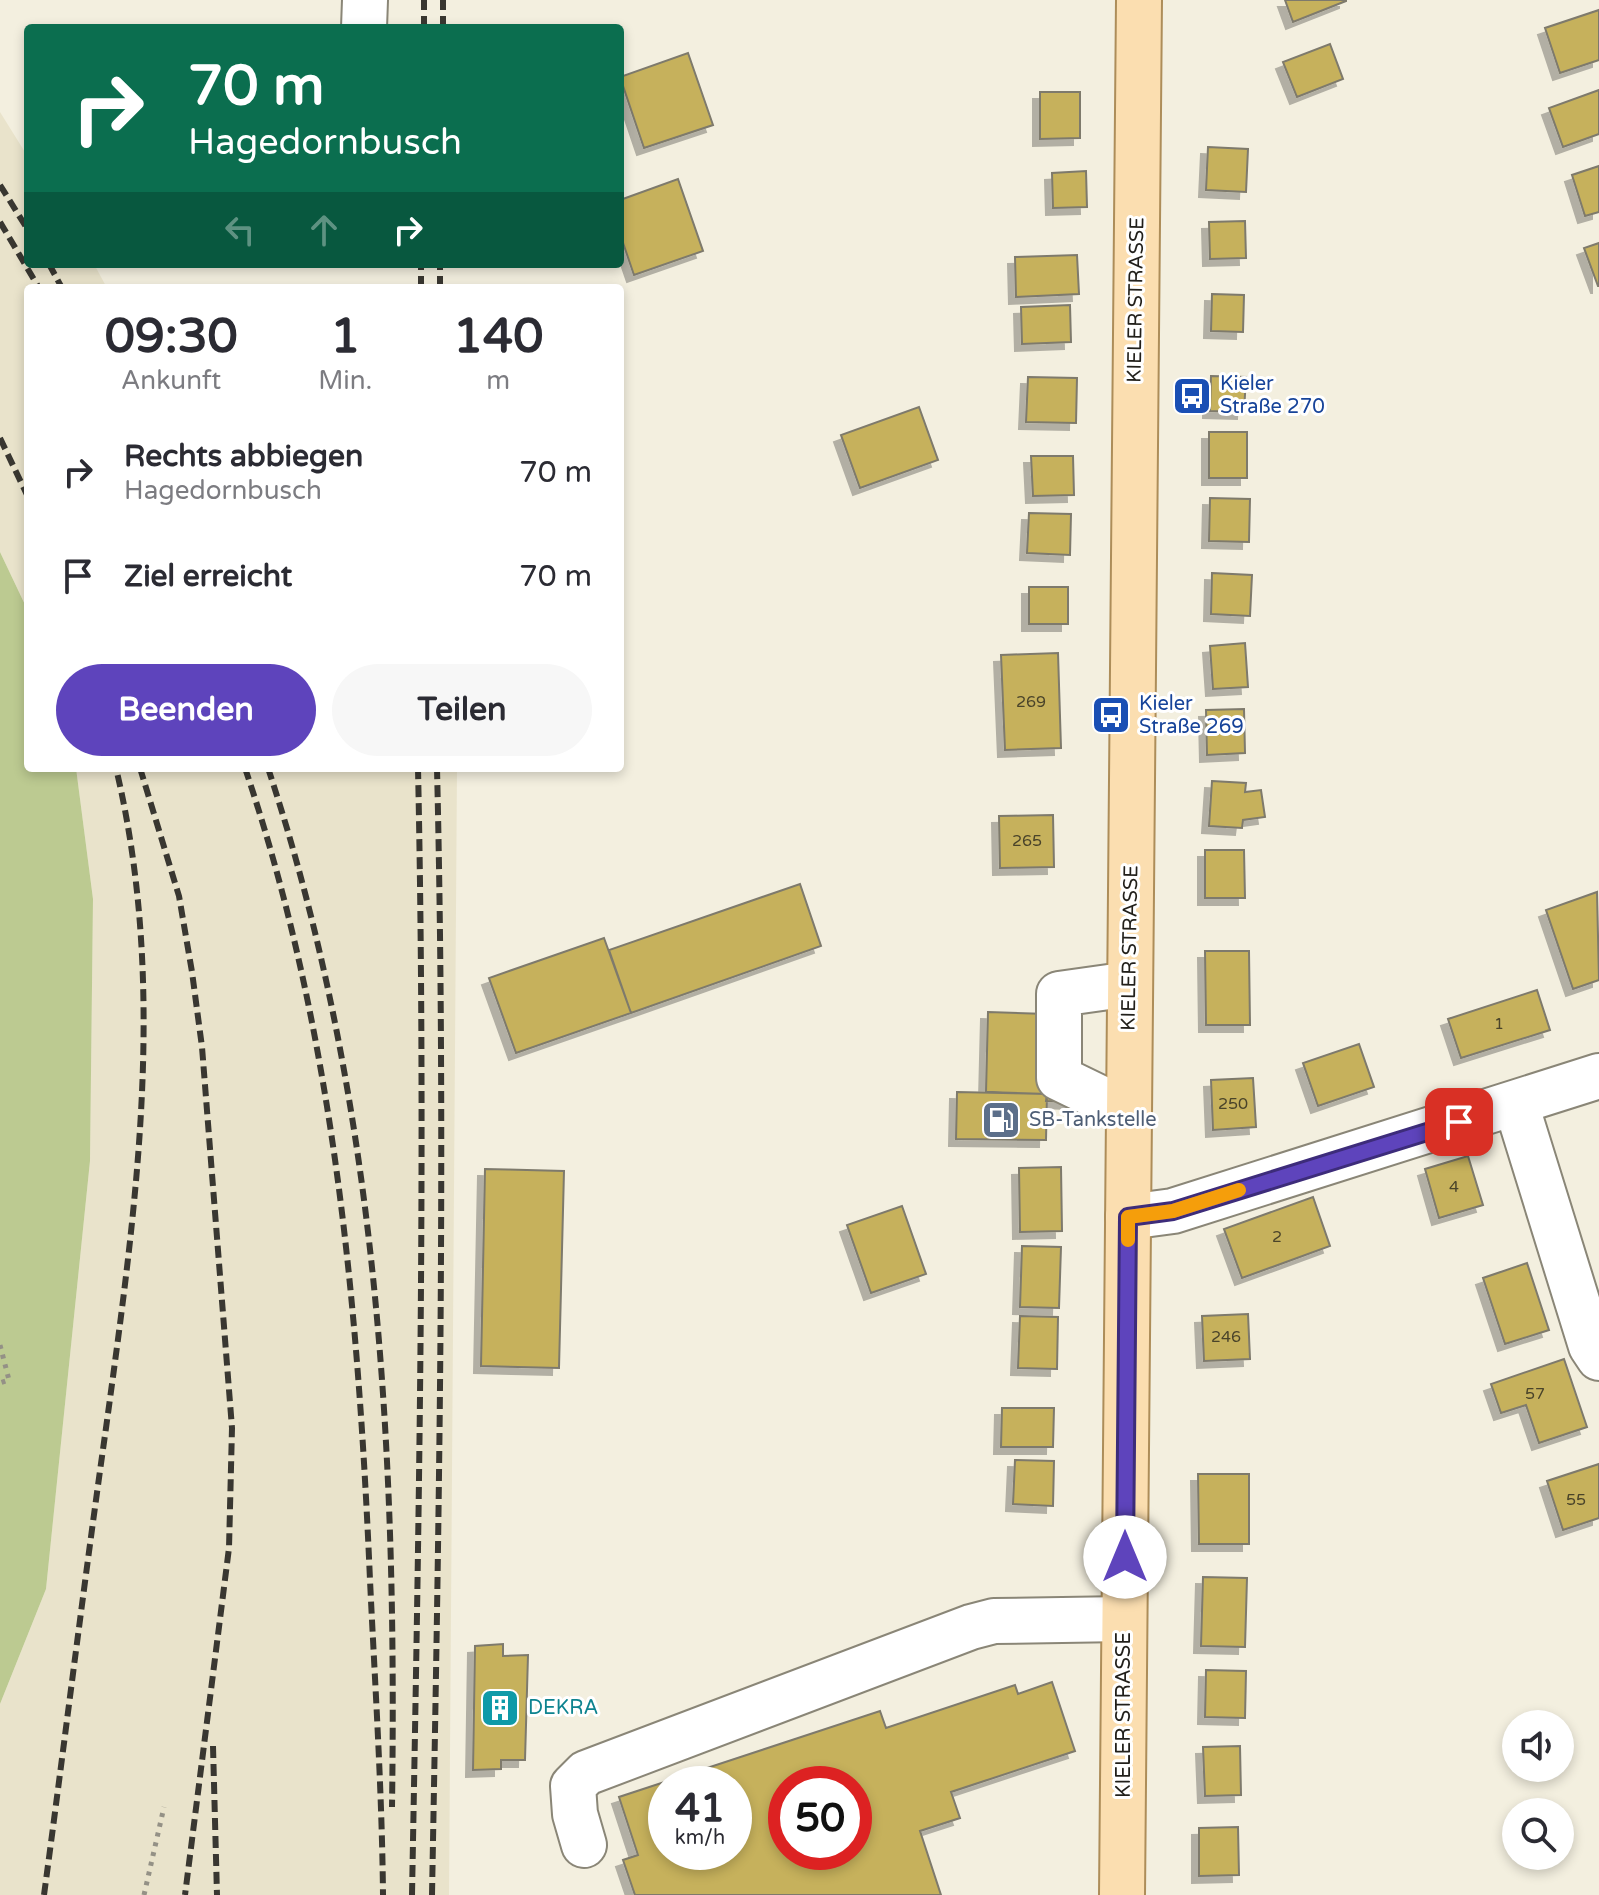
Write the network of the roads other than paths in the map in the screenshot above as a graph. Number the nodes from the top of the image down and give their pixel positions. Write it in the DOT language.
graph roads {
  1 [pos="365,0"];
  2 [pos="1139,0"];
  3 [pos="364,24"];
  4 [pos="1130,984"];
  5 [pos="1599,1076"];
  6 [pos="1516,1104"];
  7 [pos="1129,1112"];
  8 [pos="1128,1217"];
  9 [pos="1599,1358"];
  10 [pos="1124,1619"];
  11 [pos="584,1845"];
  12 [pos="1122,1895"];
  1 -- 3 [label="street"];
  2 -- 4 [label="main road, KIELER STRASSE"];
  4 -- 7 [label="main road, KIELER STRASSE"];
  4 -- 7 [label="street"];
  5 -- 6 [label="street"];
  6 -- 8 [label="street"];
  6 -- 9 [label="street"];
  7 -- 8 [label="main road, KIELER STRASSE"];
  8 -- 10 [label="main road, KIELER STRASSE"];
  10 -- 11 [label="street"];
  10 -- 12 [label="main road, KIELER STRASSE"];
}
